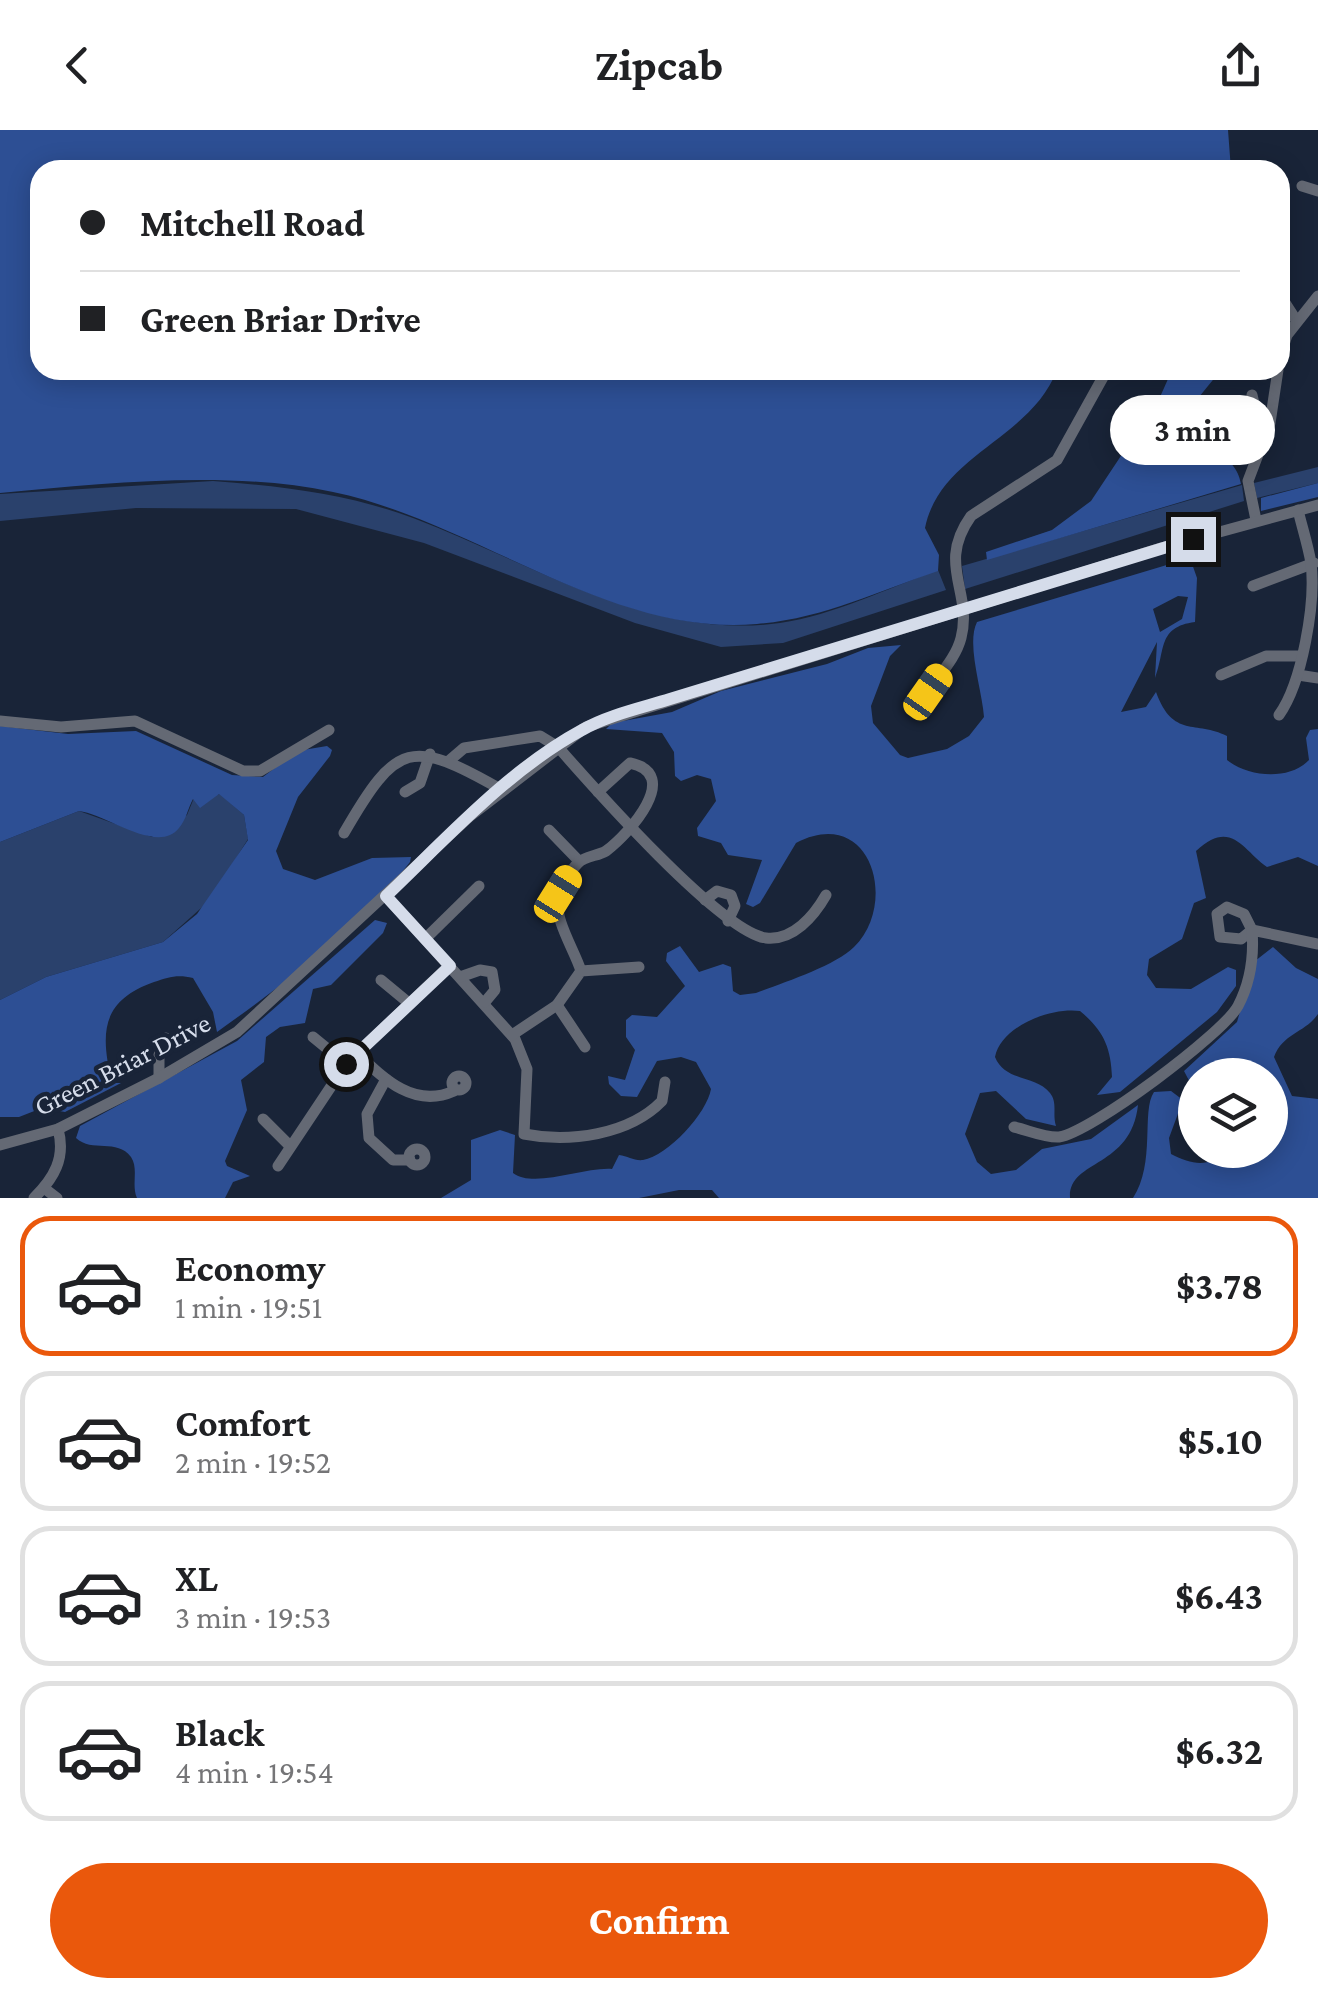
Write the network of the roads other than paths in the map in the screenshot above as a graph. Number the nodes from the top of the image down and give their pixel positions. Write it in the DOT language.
graph roads {
  1 [pos="1302,186"];
  2 [pos="1318,192"];
  3 [pos="1318,296"];
  4 [pos="1290,311"];
  5 [pos="1296,320"];
  6 [pos="1290,334"];
  7 [pos="1101,380"];
  8 [pos="1276,380"];
  9 [pos="1252,394"];
  10 [pos="1263,442"];
  11 [pos="1318,505"];
  12 [pos="1298,510"];
  13 [pos="1256,520"];
  14 [pos="1314,563"];
  15 [pos="1252,586"];
  16 [pos="965,610"];
  17 [pos="1313,618"];
  18 [pos="1301,656"];
  19 [pos="1298,675"];
  20 [pos="1220,676"];
  21 [pos="1318,678"];
  22 [pos="928,692"];
  23 [pos="1280,715"];
  24 [pos="0,721"];
  25 [pos="329,730"];
  26 [pos="558,747"];
  27 [pos="430,754"];
  28 [pos="450,760"];
  29 [pos="502,790"];
  30 [pos="405,792"];
  31 [pos="598,792"];
  32 [pos="632,824"];
  33 [pos="549,830"];
  34 [pos="344,833"];
  35 [pos="579,861"];
  36 [pos="479,886"];
  37 [pos="386,896"];
  38 [pos="826,896"];
  39 [pos="704,900"];
  40 [pos="728,921"];
  41 [pos="425,940"];
  42 [pos="1318,944"];
  43 [pos="450,966"];
  44 [pos="639,967"];
  45 [pos="581,971"];
  46 [pos="460,976"];
  47 [pos="380,980"];
  48 [pos="485,1002"];
  49 [pos="410,1004"];
  50 [pos="557,1005"];
  51 [pos="512,1035"];
  52 [pos="166,1038"];
  53 [pos="313,1038"];
  54 [pos="585,1046"];
  55 [pos="357,1053"];
  56 [pos="346,1064"];
  57 [pos="159,1078"];
  58 [pos="386,1080"];
  59 [pos="665,1082"];
  60 [pos="454,1091"];
  61 [pos="263,1119"];
  62 [pos="1014,1126"];
  63 [pos="58,1129"];
  64 [pos="0,1145"];
  65 [pos="290,1146"];
  66 [pos="410,1160"];
  67 [pos="278,1166"];
  68 [pos="44,1188"];
  69 [pos="34,1198"];
  70 [pos="57,1198"];
  1 -- 2 [label="street"];
  3 -- 5 [label="street"];
  4 -- 5 [label="street"];
  5 -- 6 [label="street"];
  7 -- 16 [label="street"];
  8 -- 10 [label="street"];
  9 -- 10 [label="street"];
  10 -- 13 [label="street"];
  11 -- 12 [label="street, Green Briar Drive"];
  12 -- 13 [label="street, Green Briar Drive"];
  12 -- 14 [label="street"];
  13 -- 16 [label="street, Green Briar Drive"];
  14 -- 15 [label="street"];
  14 -- 17 [label="street"];
  16 -- 22 [label="street"];
  16 -- 26 [label="street, Green Briar Drive"];
  17 -- 18 [label="street"];
  18 -- 19 [label="street"];
  18 -- 20 [label="street"];
  19 -- 21 [label="street"];
  19 -- 23 [label="street"];
  24 -- 25 [label="street"];
  26 -- 28 [label="street"];
  26 -- 29 [label="street, Green Briar Drive"];
  26 -- 31 [label="street"];
  27 -- 28 [label="street"];
  27 -- 30 [label="street"];
  27 -- 34 [label="street"];
  28 -- 29 [label="street"];
  29 -- 37 [label="street, Green Briar Drive"];
  31 -- 32 [label="street"];
  31 -- 32 [label="street"];
  32 -- 35 [label="street"];
  32 -- 39 [label="street"];
  33 -- 35 [label="street"];
  35 -- 45 [label="street"];
  36 -- 41 [label="street"];
  37 -- 41 [label="street"];
  37 -- 57 [label="street, Green Briar Drive"];
  38 -- 40 [label="street"];
  39 -- 40 [label="street"];
  39 -- 40 [label="street"];
  41 -- 43 [label="street"];
  42 -- 62 [label="street"];
  43 -- 46 [label="street"];
  43 -- 49 [label="street"];
  44 -- 45 [label="street"];
  45 -- 50 [label="street"];
  46 -- 48 [label="street"];
  46 -- 48 [label="street"];
  47 -- 49 [label="street"];
  48 -- 51 [label="street"];
  49 -- 55 [label="street"];
  50 -- 51 [label="street"];
  50 -- 54 [label="street"];
  51 -- 59 [label="street"];
  52 -- 57 [label="street"];
  53 -- 56 [label="street"];
  55 -- 56 [label="street"];
  55 -- 58 [label="street"];
  56 -- 65 [label="street"];
  57 -- 63 [label="street, Green Briar Drive"];
  58 -- 60 [label="street"];
  58 -- 66 [label="street"];
  61 -- 65 [label="street"];
  63 -- 64 [label="street, Green Briar Drive"];
  63 -- 68 [label="street"];
  65 -- 67 [label="street"];
  68 -- 69 [label="street"];
  68 -- 70 [label="street"];
}
